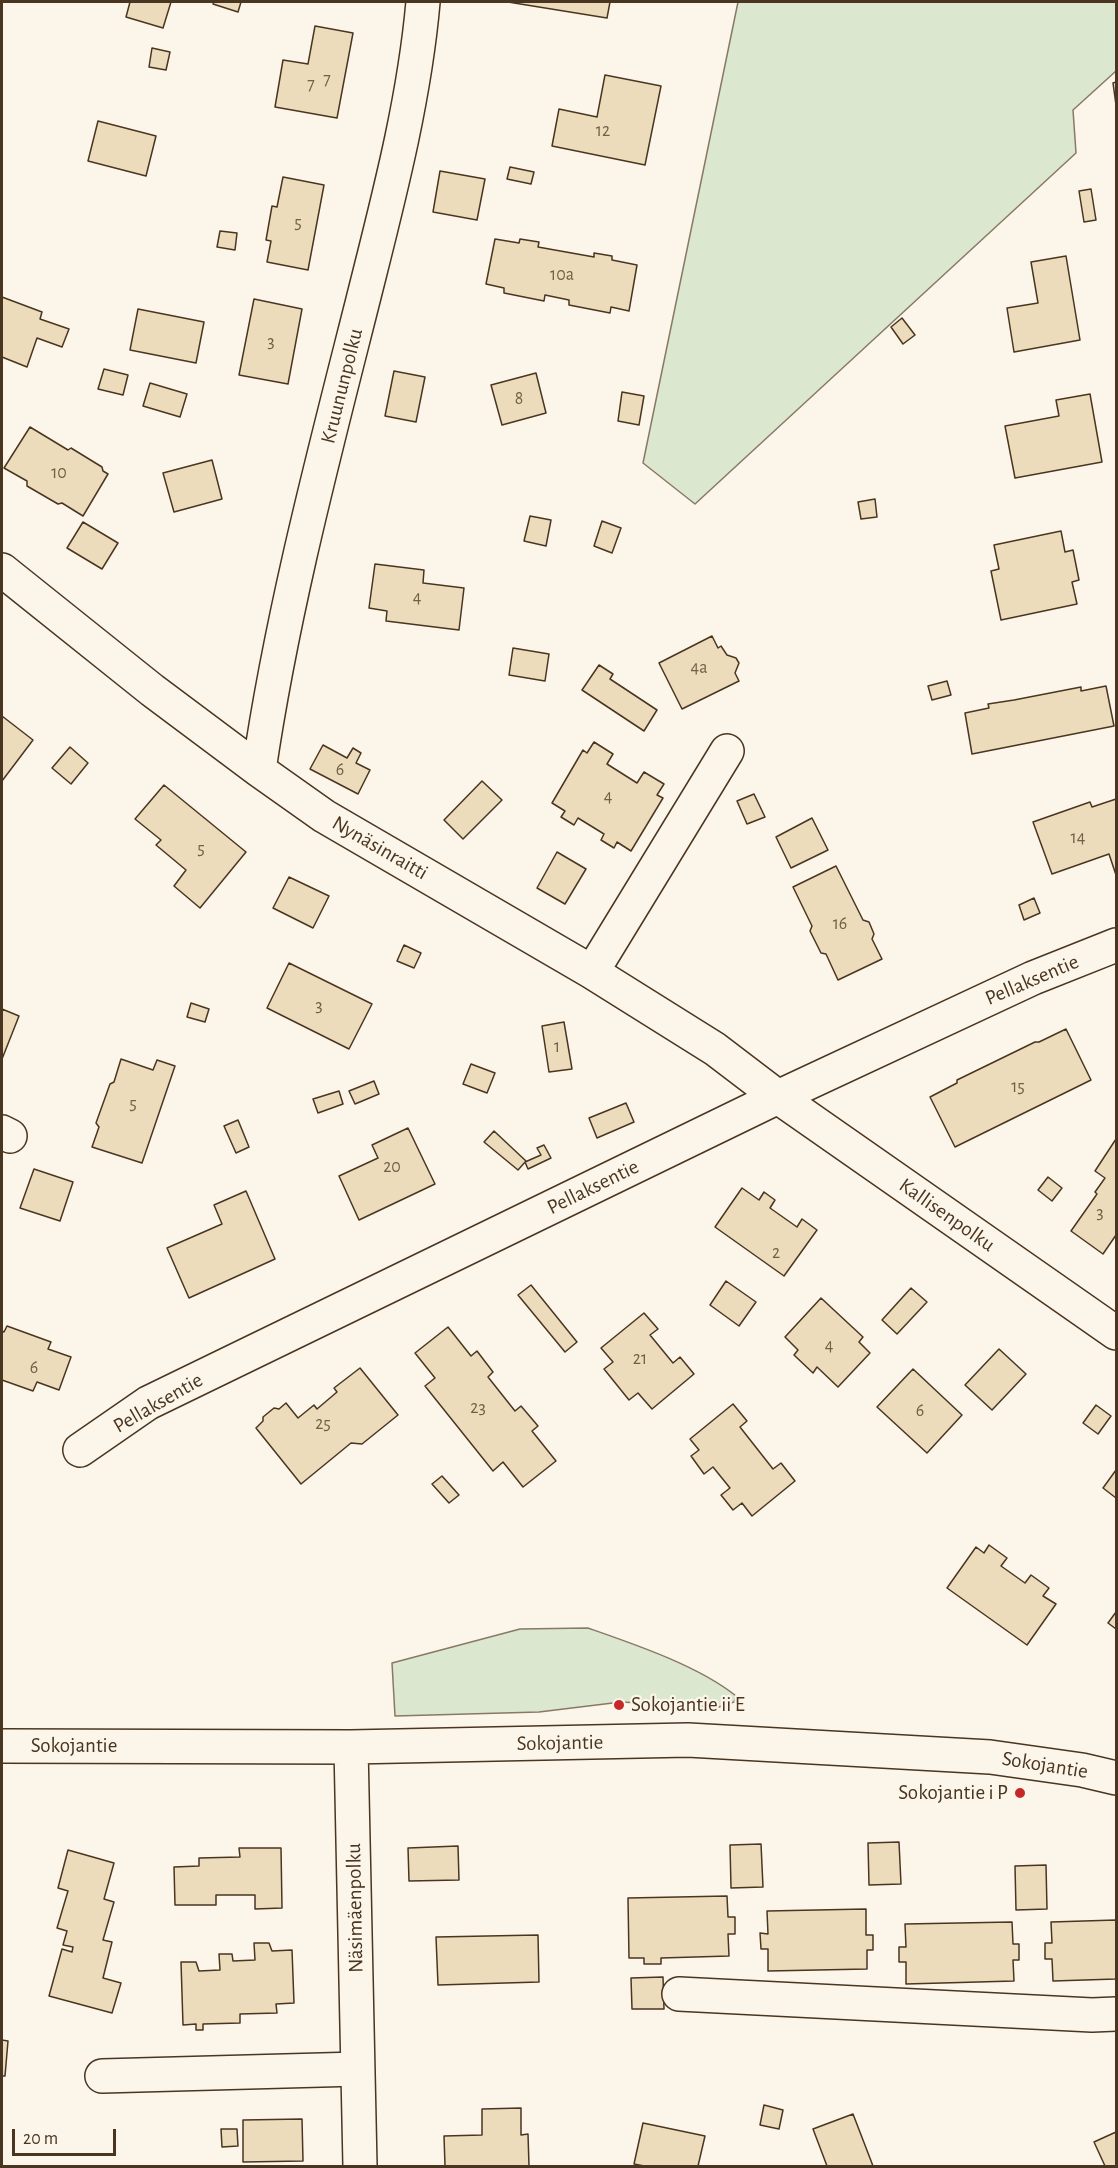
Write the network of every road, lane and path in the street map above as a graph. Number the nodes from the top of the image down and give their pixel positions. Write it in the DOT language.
graph roads {
  1 [pos="423,2"];
  2 [pos="2,570"];
  3 [pos="727,751"];
  4 [pos="259,770"];
  5 [pos="1116,945"];
  6 [pos="592,972"];
  7 [pos="778,1097"];
  8 [pos="1116,1333"];
  9 [pos="80,1450"];
  10 [pos="2,1746"];
  11 [pos="351,1747"];
  12 [pos="1116,1778"];
  13 [pos="679,1994"];
  14 [pos="1116,2014"];
  15 [pos="358,2069"];
  16 [pos="102,2076"];
  17 [pos="360,2166"];
  1 -- 4 [label="street, Kruununpolku"];
  2 -- 4 [label="street, Nynäsinraitti"];
  3 -- 6 [label="street"];
  4 -- 6 [label="street, Nynäsinraitti"];
  5 -- 7 [label="street, Pellaksentie"];
  6 -- 7 [label="street, Nynäsinraitti"];
  7 -- 8 [label="street, Kallisenpolku"];
  7 -- 9 [label="street, Pellaksentie"];
  10 -- 11 [label="street, Sokojantie"];
  11 -- 12 [label="street, Sokojantie"];
  11 -- 15 [label="street, Näsimäenpolku"];
  13 -- 14 [label="street"];
  15 -- 16 [label="street"];
  15 -- 17 [label="street, Näsimäenpolku"];
}
